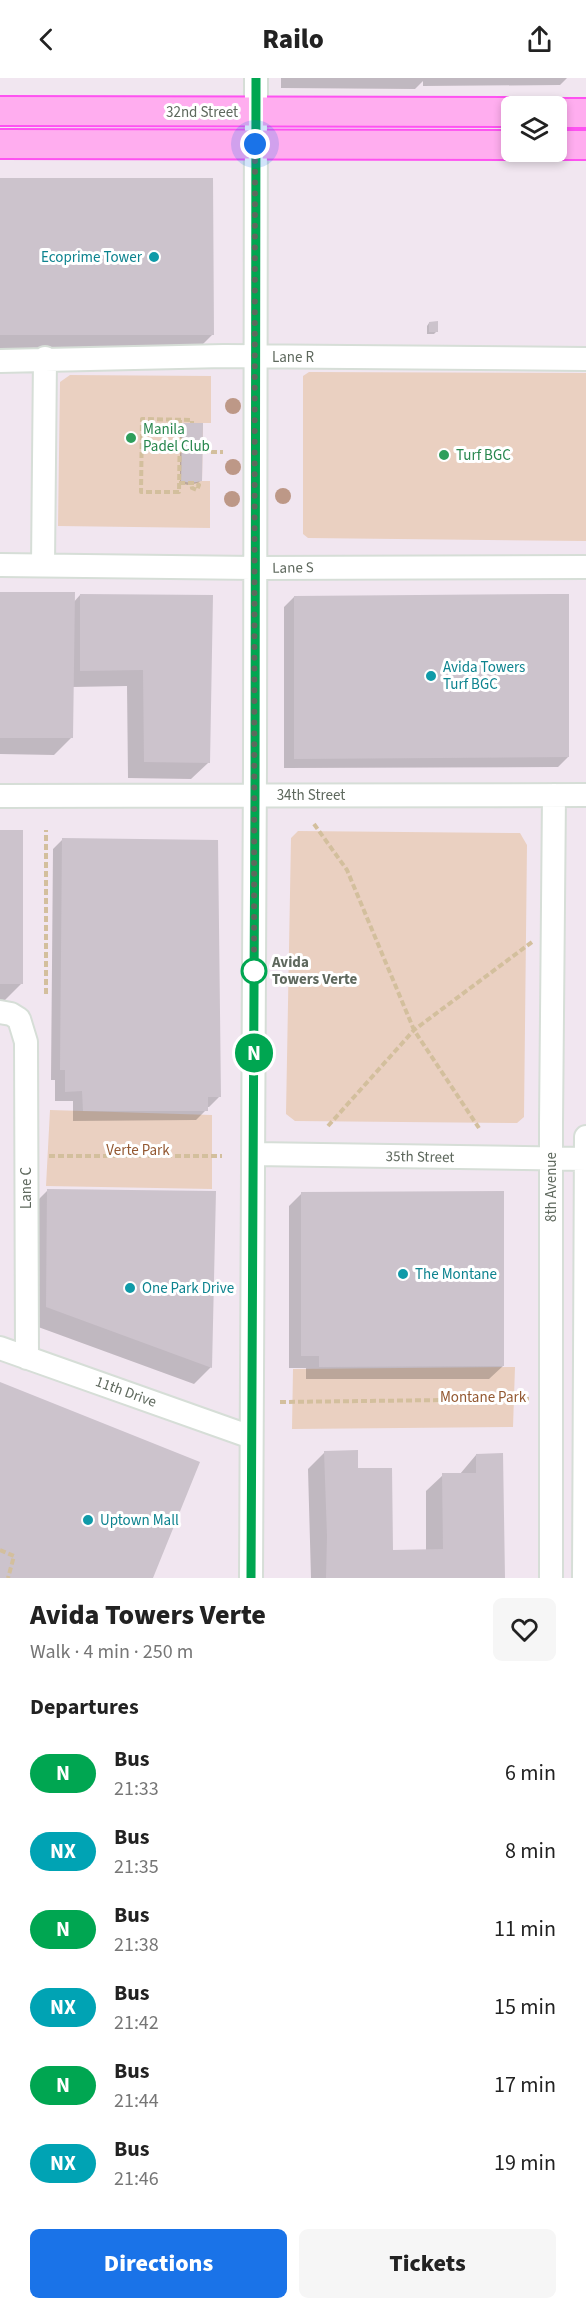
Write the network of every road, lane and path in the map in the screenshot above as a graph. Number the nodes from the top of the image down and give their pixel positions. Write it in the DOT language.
graph roads {
  1 [pos="256,78"];
  2 [pos="0,111"];
  3 [pos="256,112"];
  4 [pos="501,112"];
  5 [pos="567,113"];
  6 [pos="586,113"];
  7 [pos="0,144"];
  8 [pos="255,144"];
  9 [pos="501,145"];
  10 [pos="567,145"];
  11 [pos="586,146"];
  12 [pos="255,357"];
  13 [pos="45,358"];
  14 [pos="586,359"];
  15 [pos="0,361"];
  16 [pos="180,420"];
  17 [pos="192,423"];
  18 [pos="202,452"];
  19 [pos="223,452"];
  20 [pos="179,483"];
  21 [pos="191,483"];
  22 [pos="0,565"];
  23 [pos="43,565"];
  24 [pos="586,567"];
  25 [pos="255,568"];
  26 [pos="255,795"];
  27 [pos="554,795"];
  28 [pos="586,795"];
  29 [pos="0,796"];
  30 [pos="314,824"];
  31 [pos="46,830"];
  32 [pos="533,941"];
  33 [pos="46,994"];
  34 [pos="10,1016"];
  35 [pos="414,1030"];
  36 [pos="328,1126"];
  37 [pos="479,1128"];
  38 [pos="586,1137"];
  39 [pos="253,1154"];
  40 [pos="44,1156"];
  41 [pos="222,1156"];
  42 [pos="551,1158"];
  43 [pos="586,1159"];
  44 [pos="585,1323"];
  45 [pos="0,1348"];
  46 [pos="27,1358"];
  47 [pos="551,1399"];
  48 [pos="280,1402"];
  49 [pos="251,1437"];
  50 [pos="0,1550"];
  51 [pos="8,1578"];
  52 [pos="251,1578"];
  53 [pos="551,1578"];
  54 [pos="584,1578"];
  1 -- 3 [label="street"];
  2 -- 3 [label="main road, 32nd Street"];
  3 -- 4 [label="main road, 32nd Street"];
  3 -- 8 [label="street"];
  5 -- 6 [label="main road"];
  7 -- 8 [label="main road"];
  8 -- 9 [label="main road"];
  8 -- 12 [label="street"];
  10 -- 11 [label="main road"];
  12 -- 13 [label="street, Lane R"];
  12 -- 14 [label="street, Lane R"];
  12 -- 25 [label="street"];
  13 -- 15 [label="street, Lane R"];
  13 -- 23 [label="street"];
  16 -- 17 [label="path"];
  16 -- 20 [label="path"];
  16 -- 20 [label="path"];
  18 -- 19 [label="path"];
  20 -- 21 [label="path"];
  22 -- 23 [label="street, Lane S"];
  23 -- 25 [label="street, Lane S"];
  24 -- 25 [label="street, Lane S"];
  25 -- 26 [label="street"];
  26 -- 27 [label="street, 34th Street"];
  26 -- 29 [label="street, 34th Street"];
  26 -- 39 [label="street"];
  27 -- 28 [label="street, 34th Street"];
  27 -- 42 [label="street, 8th Avenue"];
  30 -- 35 [label="path"];
  31 -- 33 [label="path"];
  32 -- 35 [label="path"];
  34 -- 46 [label="street, Lane C"];
  35 -- 36 [label="path"];
  35 -- 37 [label="path"];
  38 -- 43 [label="street"];
  39 -- 42 [label="street, 35th Street"];
  39 -- 49 [label="street"];
  40 -- 41 [label="path"];
  42 -- 43 [label="street, 35th Street"];
  42 -- 47 [label="street, 8th Avenue"];
  43 -- 44 [label="street"];
  44 -- 54 [label="street"];
  45 -- 46 [label="street, 11th Drive"];
  46 -- 49 [label="street, 11th Drive"];
  47 -- 48 [label="path"];
  47 -- 53 [label="street, 8th Avenue"];
  49 -- 52 [label="street"];
  50 -- 51 [label="path"];
}
